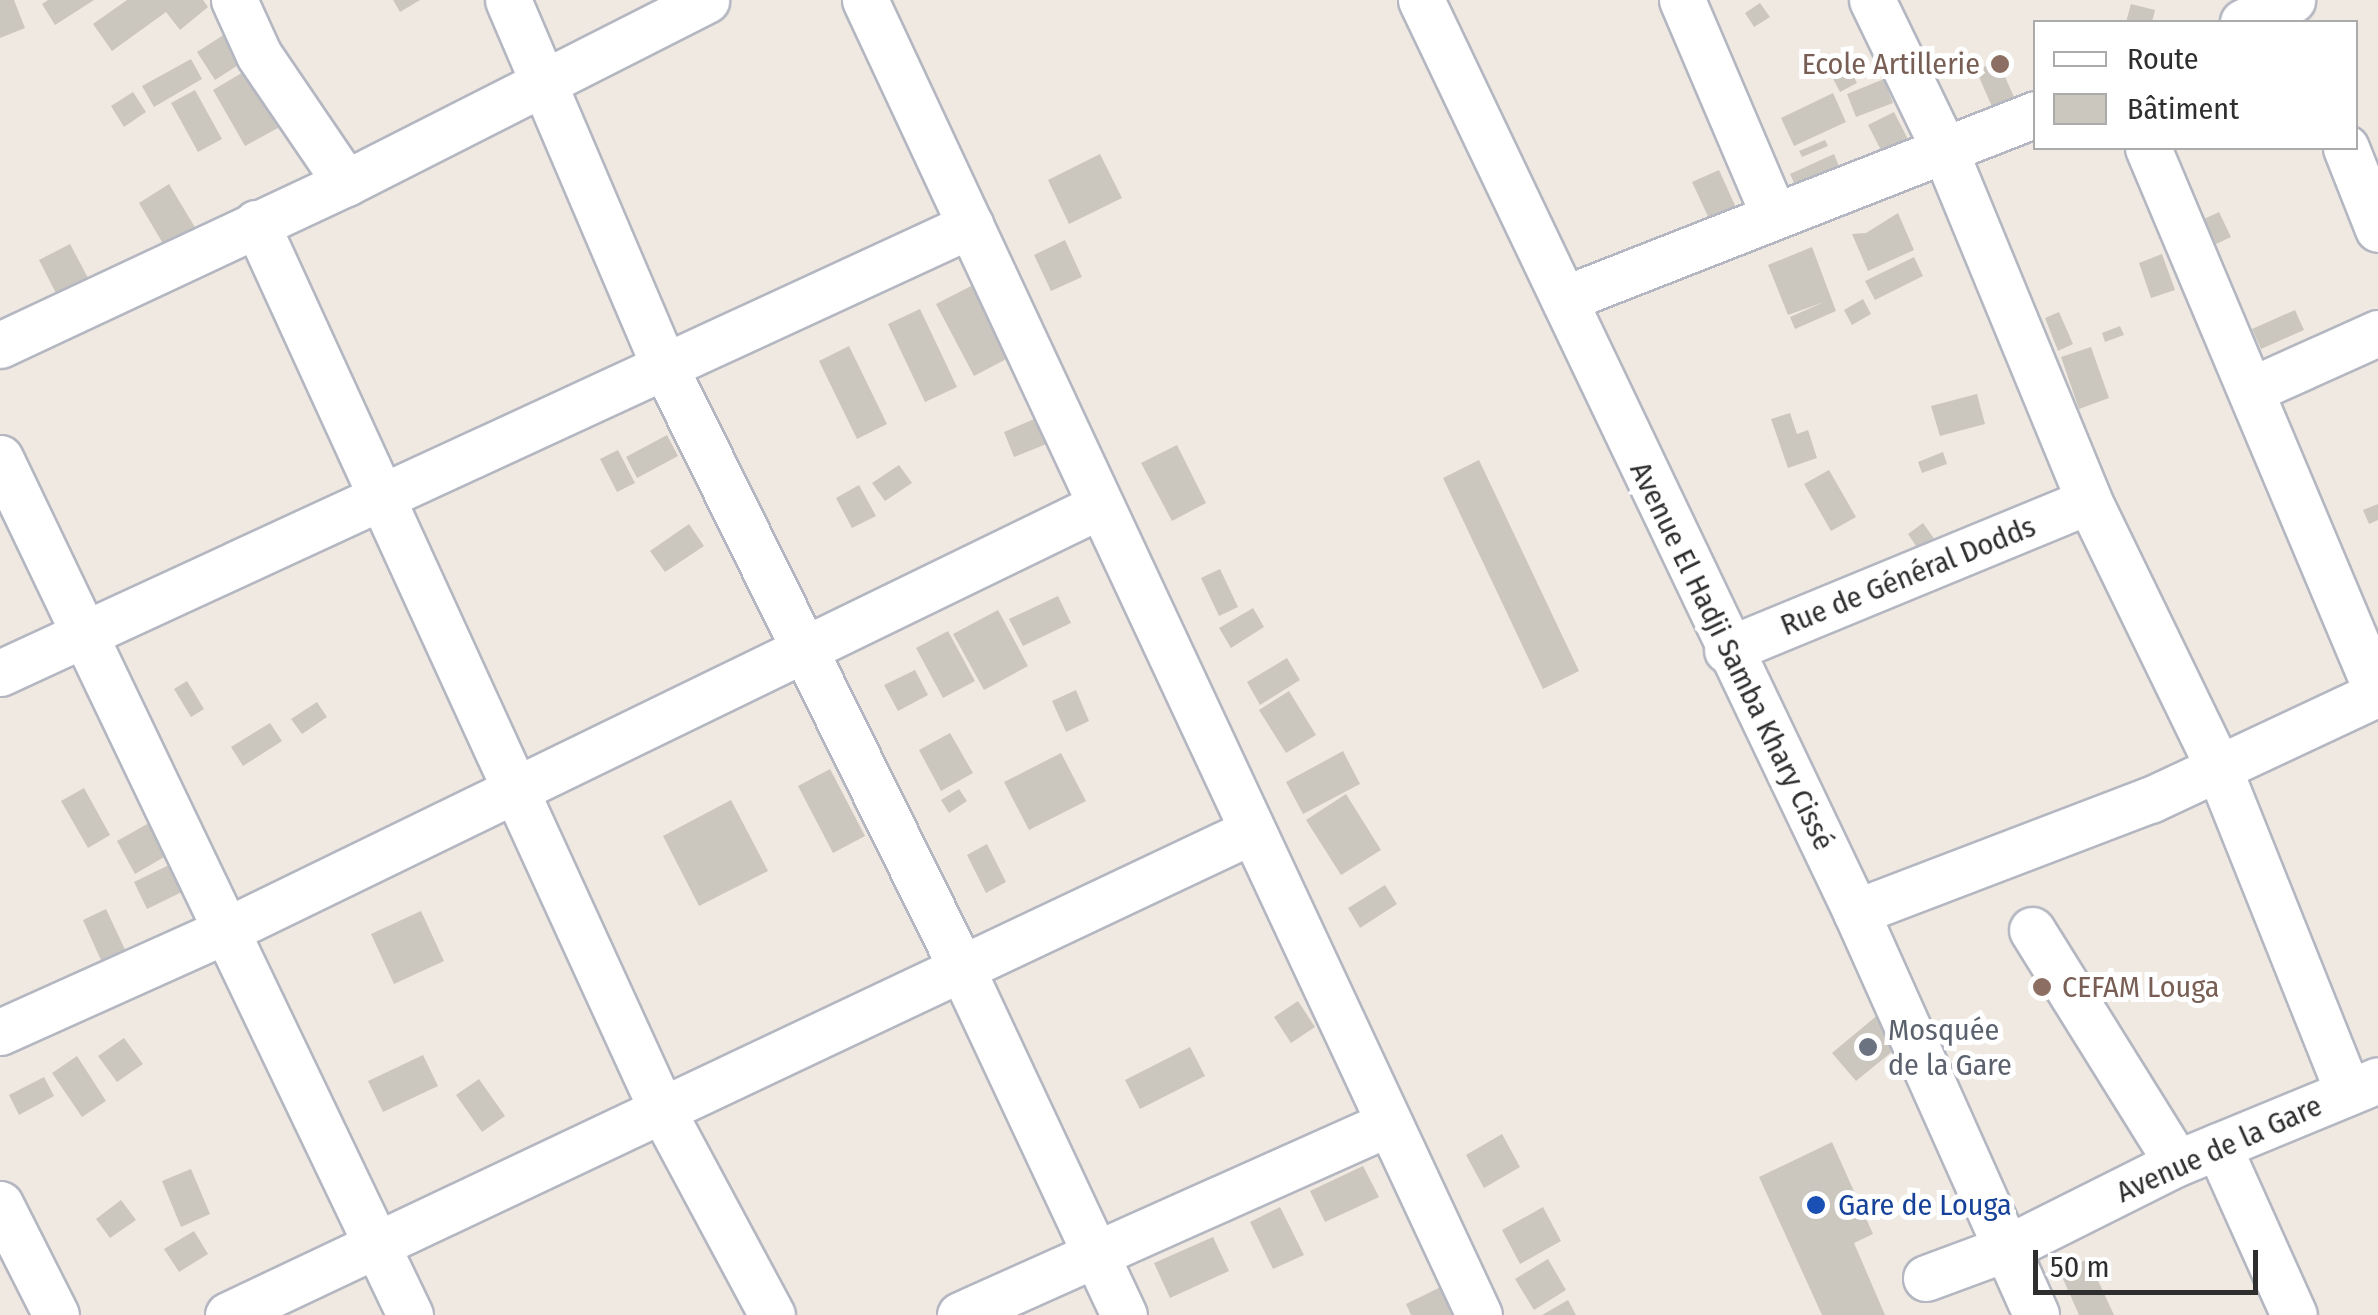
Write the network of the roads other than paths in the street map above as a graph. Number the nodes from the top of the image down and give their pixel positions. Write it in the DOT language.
graph roads {
  1 [pos="234,0"];
  2 [pos="508,0"];
  3 [pos="706,0"];
  4 [pos="865,0"];
  5 [pos="1682,0"];
  6 [pos="1872,0"];
  7 [pos="1434,4"];
  8 [pos="2292,8"];
  9 [pos="2250,20"];
  10 [pos="545,76"];
  11 [pos="2033,115"];
  12 [pos="2149,150"];
  13 [pos="2347,150"];
  14 [pos="1944,151"];
  15 [pos="346,182"];
  16 [pos="1774,216"];
  17 [pos="256,224"];
  18 [pos="971,225"];
  19 [pos="2378,230"];
  20 [pos="1564,299"];
  21 [pos="2378,333"];
  22 [pos="0,346"];
  23 [pos="662,363"];
  24 [pos="2251,390"];
  25 [pos="0,458"];
  26 [pos="377,499"];
  27 [pos="2089,502"];
  28 [pos="1099,506"];
  29 [pos="81,634"];
  30 [pos="808,650"];
  31 [pos="1726,650"];
  32 [pos="0,673"];
  33 [pos="2378,694"];
  34 [pos="2218,767"];
  35 [pos="516,787"];
  36 [pos="1250,832"];
  37 [pos="1856,912"];
  38 [pos="224,930"];
  39 [pos="2032,930"];
  40 [pos="961,967"];
  41 [pos="0,1032"];
  42 [pos="2363,1086"];
  43 [pos="661,1108"];
  44 [pos="1385,1124"];
  45 [pos="2198,1154"];
  46 [pos="0,1204"];
  47 [pos="2007,1248"];
  48 [pos="379,1249"];
  49 [pos="1094,1250"];
  50 [pos="1926,1278"];
  51 [pos="56,1315"];
  52 [pos="228,1315"];
  53 [pos="410,1315"];
  54 [pos="772,1315"];
  55 [pos="960,1315"];
  56 [pos="1124,1315"];
  57 [pos="1479,1315"];
  58 [pos="2036,1315"];
  59 [pos="2294,1315"];
  1 -- 15 [label="street"];
  2 -- 10 [label="street"];
  3 -- 10 [label="street"];
  4 -- 18 [label="street"];
  5 -- 16 [label="street"];
  6 -- 14 [label="street"];
  7 -- 20 [label="street, Avenue El Hadji Samba Khary Cissé"];
  8 -- 9 [label="street"];
  10 -- 15 [label="street"];
  10 -- 23 [label="street"];
  11 -- 14 [label="street"];
  12 -- 24 [label="street"];
  13 -- 19 [label="street"];
  14 -- 16 [label="street"];
  14 -- 27 [label="street"];
  15 -- 17 [label="street"];
  16 -- 20 [label="street"];
  17 -- 22 [label="street"];
  17 -- 26 [label="street"];
  18 -- 23 [label="street"];
  18 -- 28 [label="street"];
  20 -- 31 [label="street, Avenue El Hadji Samba Khary Cissé"];
  21 -- 24 [label="street"];
  23 -- 26 [label="street"];
  23 -- 30 [label="street"];
  24 -- 33 [label="street"];
  25 -- 29 [label="street"];
  26 -- 29 [label="street"];
  26 -- 35 [label="street"];
  27 -- 31 [label="street, Rue de Général Dodds"];
  27 -- 34 [label="street"];
  28 -- 30 [label="street"];
  28 -- 36 [label="street"];
  29 -- 32 [label="street"];
  29 -- 38 [label="street"];
  30 -- 35 [label="street"];
  30 -- 40 [label="street"];
  31 -- 37 [label="street, Avenue El Hadji Samba Khary Cissé"];
  33 -- 34 [label="street"];
  34 -- 37 [label="street"];
  34 -- 42 [label="street"];
  35 -- 38 [label="street"];
  35 -- 43 [label="street"];
  36 -- 40 [label="street"];
  36 -- 44 [label="street"];
  37 -- 47 [label="street, Avenue El Hadji Samba Khary Cissé"];
  38 -- 41 [label="street"];
  38 -- 48 [label="street"];
  39 -- 45 [label="street"];
  40 -- 43 [label="street"];
  40 -- 49 [label="street"];
  42 -- 45 [label="street, Avenue de la Gare"];
  43 -- 48 [label="street"];
  43 -- 54 [label="street"];
  44 -- 49 [label="street"];
  44 -- 57 [label="street"];
  45 -- 47 [label="street, Avenue de la Gare"];
  45 -- 59 [label="street"];
  46 -- 51 [label="street"];
  47 -- 50 [label="street, Avenue de la Gare"];
  47 -- 58 [label="street, Avenue El Hadji Samba Khary Cissé"];
  48 -- 52 [label="street"];
  48 -- 53 [label="street"];
  49 -- 55 [label="street"];
  49 -- 56 [label="street"];
}
